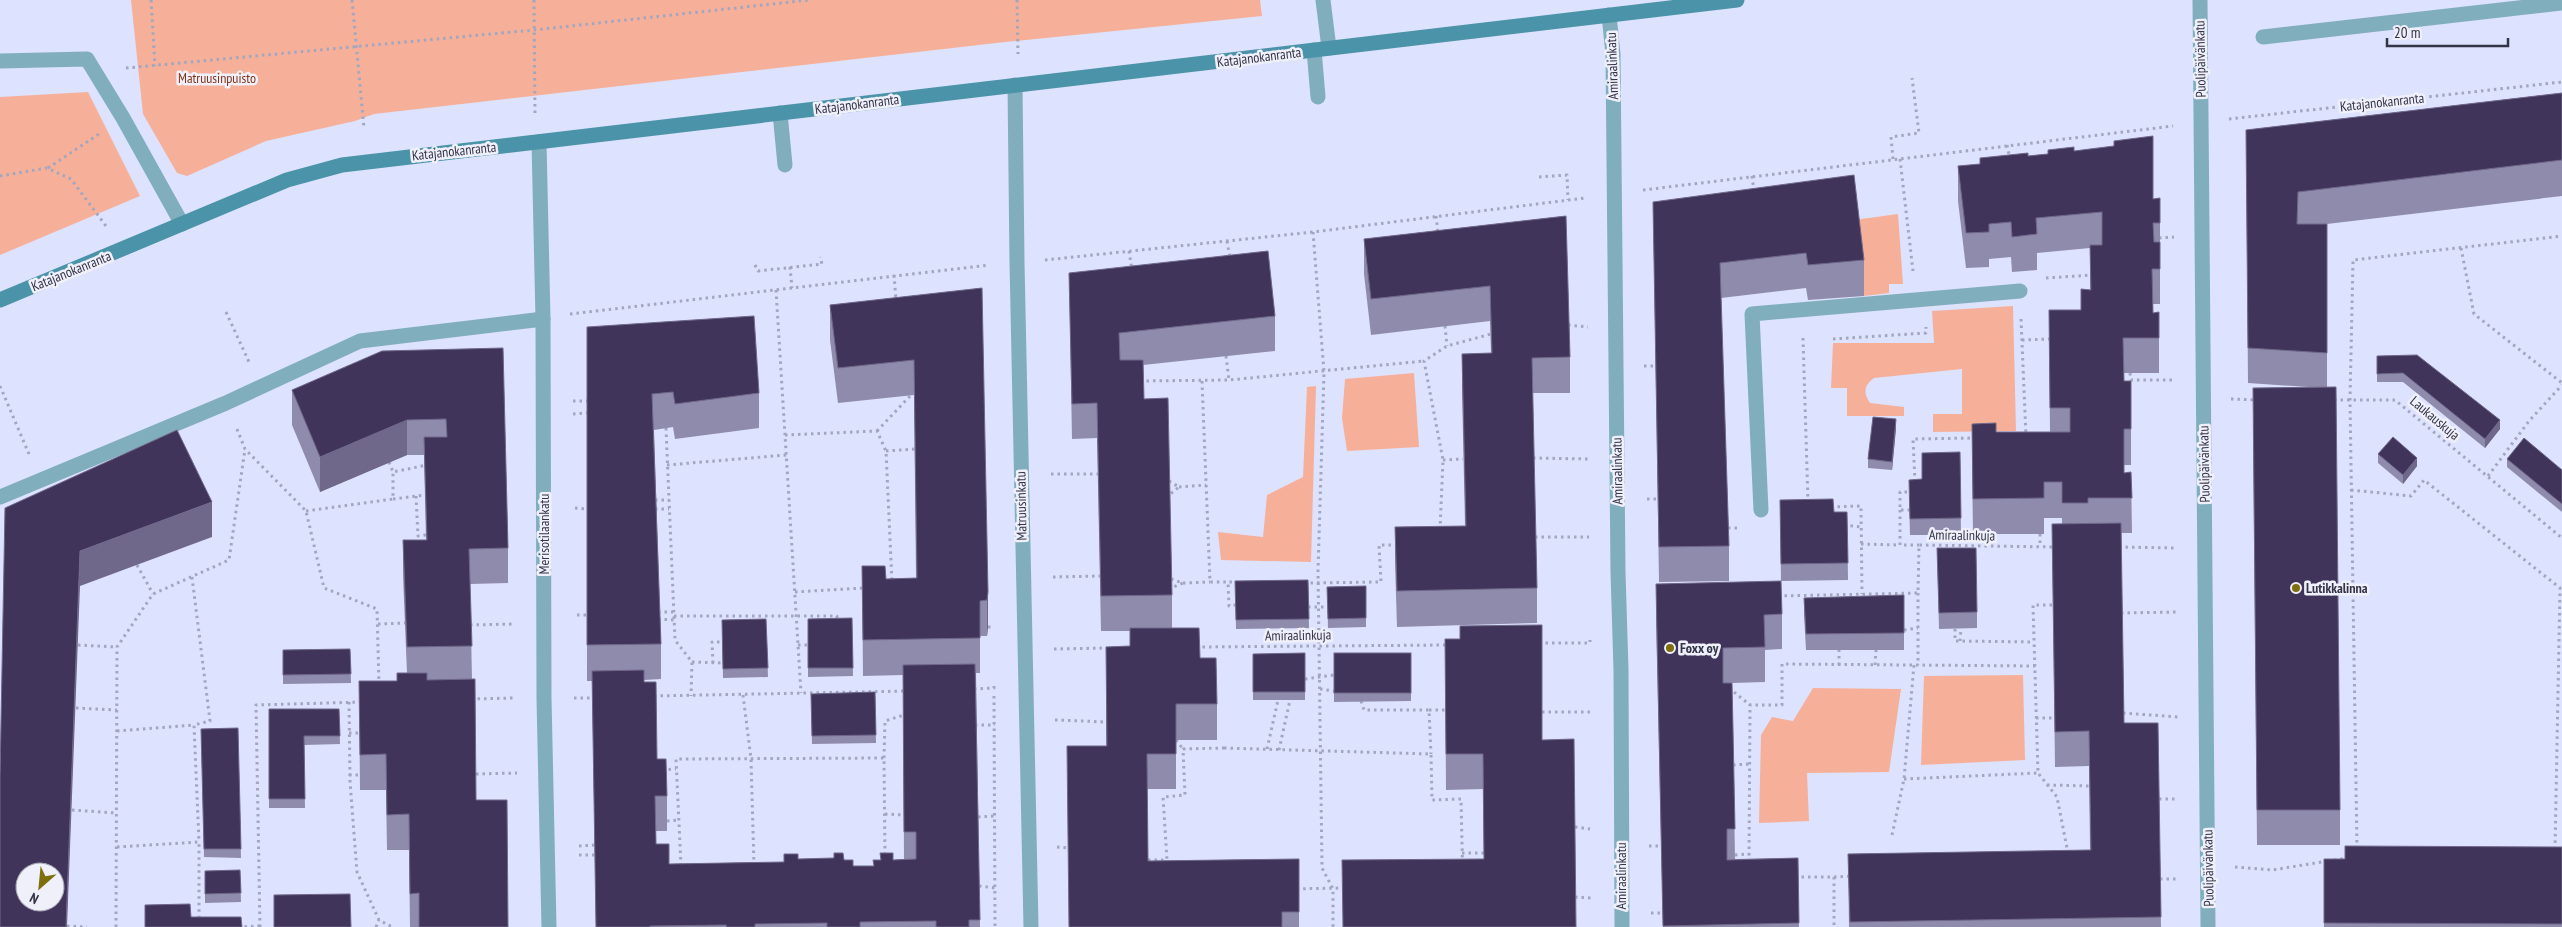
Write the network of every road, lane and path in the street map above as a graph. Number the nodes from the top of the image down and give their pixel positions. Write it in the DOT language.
graph roads {
  1 [pos="151,0"];
  2 [pos="352,0"];
  3 [pos="534,0"];
  4 [pos="809,0"];
  5 [pos="1017,0"];
  6 [pos="1323,0"];
  7 [pos="1737,0"];
  8 [pos="2200,0"];
  9 [pos="772,2"];
  10 [pos="2562,3"];
  11 [pos="1609,15"];
  12 [pos="534,30"];
  13 [pos="2263,37"];
  14 [pos="356,47"];
  15 [pos="1322,49"];
  16 [pos="1018,54"];
  17 [pos="0,61"];
  18 [pos="155,66"];
  19 [pos="95,71"];
  20 [pos="1912,78"];
  21 [pos="2562,82"];
  22 [pos="1016,85"];
  23 [pos="1318,97"];
  24 [pos="534,110"];
  25 [pos="780,113"];
  26 [pos="123,118"];
  27 [pos="2201,122"];
  28 [pos="364,128"];
  29 [pos="539,142"];
  30 [pos="2007,145"];
  31 [pos="1893,159"];
  32 [pos="1900,160"];
  33 [pos="2010,162"];
  34 [pos="785,165"];
  35 [pos="47,168"];
  36 [pos="0,176"];
  37 [pos="1752,176"];
  38 [pos="1539,177"];
  39 [pos="1755,195"];
  40 [pos="1568,200"];
  41 [pos="1436,216"];
  42 [pos="182,224"];
  43 [pos="1313,232"];
  44 [pos="1439,236"];
  45 [pos="2562,236"];
  46 [pos="2174,237"];
  47 [pos="2159,238"];
  48 [pos="1227,241"];
  49 [pos="2461,248"];
  50 [pos="1129,251"];
  51 [pos="116,252"];
  52 [pos="820,257"];
  53 [pos="1230,260"];
  54 [pos="1017,262"];
  55 [pos="755,265"];
  56 [pos="790,268"];
  57 [pos="894,276"];
  58 [pos="1132,276"];
  59 [pos="2097,280"];
  60 [pos="792,288"];
  61 [pos="776,290"];
  62 [pos="2020,291"];
  63 [pos="0,300"];
  64 [pos="1916,300"];
  65 [pos="896,305"];
  66 [pos="1803,310"];
  67 [pos="226,312"];
  68 [pos="543,318"];
  69 [pos="1568,325"];
  70 [pos="1445,326"];
  71 [pos="1588,327"];
  72 [pos="1491,334"];
  73 [pos="2052,339"];
  74 [pos="2022,340"];
  75 [pos="1446,346"];
  76 [pos="1226,356"];
  77 [pos="1424,361"];
  78 [pos="251,364"];
  79 [pos="1643,366"];
  80 [pos="1656,366"];
  81 [pos="1324,372"];
  82 [pos="2130,373"];
  83 [pos="1136,378"];
  84 [pos="1229,380"];
  85 [pos="2176,380"];
  86 [pos="1202,381"];
  87 [pos="2562,384"];
  88 [pos="0,386"];
  89 [pos="911,396"];
  90 [pos="2203,400"];
  91 [pos="2266,400"];
  92 [pos="2331,400"];
  93 [pos="2350,400"];
  94 [pos="573,401"];
  95 [pos="587,401"];
  96 [pos="226,403"];
  97 [pos="587,413"];
  98 [pos="573,414"];
  99 [pos="666,428"];
  100 [pos="878,431"];
  101 [pos="785,435"];
  102 [pos="1979,438"];
  103 [pos="2017,438"];
  104 [pos="245,449"];
  105 [pos="915,449"];
  106 [pos="886,450"];
  107 [pos="25,456"];
  108 [pos="786,456"];
  109 [pos="1533,458"];
  110 [pos="1463,459"];
  111 [pos="1589,459"];
  112 [pos="1442,460"];
  113 [pos="389,462"];
  114 [pos="436,464"];
  115 [pos="667,464"];
  116 [pos="393,472"];
  117 [pos="1050,474"];
  118 [pos="1098,474"];
  119 [pos="2488,476"];
  120 [pos="1169,481"];
  121 [pos="1206,485"];
  122 [pos="1179,487"];
  123 [pos="2351,490"];
  124 [pos="1169,495"];
  125 [pos="416,496"];
  126 [pos="424,496"];
  127 [pos="0,497"];
  128 [pos="393,499"];
  129 [pos="1644,499"];
  130 [pos="1658,499"];
  131 [pos="655,500"];
  132 [pos="669,500"];
  133 [pos="1808,507"];
  134 [pos="1826,507"];
  135 [pos="575,508"];
  136 [pos="587,509"];
  137 [pos="655,509"];
  138 [pos="669,510"];
  139 [pos="1760,510"];
  140 [pos="1900,510"];
  141 [pos="1910,510"];
  142 [pos="306,511"];
  143 [pos="1728,522"];
  144 [pos="1843,524"];
  145 [pos="1861,527"];
  146 [pos="1733,528"];
  147 [pos="2040,534"];
  148 [pos="426,535"];
  149 [pos="1444,535"];
  150 [pos="1535,537"];
  151 [pos="1589,537"];
  152 [pos="2562,538"];
  153 [pos="1861,544"];
  154 [pos="1405,545"];
  155 [pos="1900,545"];
  156 [pos="1920,545"];
  157 [pos="2040,547"];
  158 [pos="2057,547"];
  159 [pos="2112,547"];
  160 [pos="2205,548"];
  161 [pos="137,565"];
  162 [pos="1100,576"];
  163 [pos="192,577"];
  164 [pos="1052,578"];
  165 [pos="1170,579"];
  166 [pos="1210,582"];
  167 [pos="1228,582"];
  168 [pos="1248,582"];
  169 [pos="1298,582"];
  170 [pos="1183,583"];
  171 [pos="1318,583"];
  172 [pos="1351,583"];
  173 [pos="892,586"];
  174 [pos="2561,586"];
  175 [pos="873,587"];
  176 [pos="1171,588"];
  177 [pos="1351,589"];
  178 [pos="795,592"];
  179 [pos="1918,593"];
  180 [pos="153,594"];
  181 [pos="1862,594"];
  182 [pos="1770,596"];
  183 [pos="2052,604"];
  184 [pos="1236,605"];
  185 [pos="1308,606"];
  186 [pos="1319,607"];
  187 [pos="1327,607"];
  188 [pos="658,612"];
  189 [pos="2121,612"];
  190 [pos="2177,612"];
  191 [pos="577,615"];
  192 [pos="587,616"];
  193 [pos="674,616"];
  194 [pos="796,616"];
  195 [pos="658,619"];
  196 [pos="1320,621"];
  197 [pos="1328,622"];
  198 [pos="405,623"];
  199 [pos="378,624"];
  200 [pos="520,624"];
  201 [pos="470,625"];
  202 [pos="837,627"];
  203 [pos="988,627"];
  204 [pos="994,627"];
  205 [pos="1918,628"];
  206 [pos="1954,629"];
  207 [pos="1960,629"];
  208 [pos="1904,630"];
  209 [pos="1960,641"];
  210 [pos="722,642"];
  211 [pos="2034,642"];
  212 [pos="1590,643"];
  213 [pos="1452,644"];
  214 [pos="1530,644"];
  215 [pos="78,645"];
  216 [pos="798,645"];
  217 [pos="808,645"];
  218 [pos="1394,645"];
  219 [pos="1320,646"];
  220 [pos="117,647"];
  221 [pos="1192,647"];
  222 [pos="1113,648"];
  223 [pos="1839,650"];
  224 [pos="1876,650"];
  225 [pos="1394,653"];
  226 [pos="692,662"];
  227 [pos="713,663"];
  228 [pos="723,663"];
  229 [pos="1839,665"];
  230 [pos="1875,665"];
  231 [pos="1914,665"];
  232 [pos="1918,665"];
  233 [pos="2034,666"];
  234 [pos="1024,668"];
  235 [pos="1334,675"];
  236 [pos="1320,677"];
  237 [pos="1305,679"];
  238 [pos="1722,684"];
  239 [pos="994,688"];
  240 [pos="1320,689"];
  241 [pos="1334,691"];
  242 [pos="379,692"];
  243 [pos="801,693"];
  244 [pos="743,695"];
  245 [pos="691,696"];
  246 [pos="1278,700"];
  247 [pos="1290,700"];
  248 [pos="1361,701"];
  249 [pos="349,702"];
  250 [pos="1750,705"];
  251 [pos="76,708"];
  252 [pos="117,710"];
  253 [pos="1430,710"];
  254 [pos="1445,710"];
  255 [pos="1542,712"];
  256 [pos="1590,712"];
  257 [pos="2123,713"];
  258 [pos="904,716"];
  259 [pos="2179,717"];
  260 [pos="2036,718"];
  261 [pos="2054,718"];
  262 [pos="1054,720"];
  263 [pos="1106,722"];
  264 [pos="194,725"];
  265 [pos="975,725"];
  266 [pos="995,725"];
  267 [pos="117,731"];
  268 [pos="349,733"];
  269 [pos="360,733"];
  270 [pos="1176,740"];
  271 [pos="1268,749"];
  272 [pos="1183,750"];
  273 [pos="1279,750"];
  274 [pos="1321,750"];
  275 [pos="1430,754"];
  276 [pos="750,758"];
  277 [pos="884,758"];
  278 [pos="1750,764"];
  279 [pos="1733,765"];
  280 [pos="676,769"];
  281 [pos="656,770"];
  282 [pos="520,773"];
  283 [pos="476,774"];
  284 [pos="2038,774"];
  285 [pos="350,775"];
  286 [pos="360,775"];
  287 [pos="1904,779"];
  288 [pos="2047,785"];
  289 [pos="2089,786"];
  290 [pos="197,799"];
  291 [pos="203,799"];
  292 [pos="2159,799"];
  293 [pos="2179,799"];
  294 [pos="72,810"];
  295 [pos="116,813"];
  296 [pos="885,814"];
  297 [pos="903,815"];
  298 [pos="995,816"];
  299 [pos="978,817"];
  300 [pos="679,820"];
  301 [pos="667,821"];
  302 [pos="1575,827"];
  303 [pos="1590,829"];
  304 [pos="1892,835"];
  305 [pos="199,842"];
  306 [pos="579,846"];
  307 [pos="594,846"];
  308 [pos="1649,846"];
  309 [pos="1661,846"];
  310 [pos="116,847"];
  311 [pos="1057,847"];
  312 [pos="1068,848"];
  313 [pos="1462,853"];
  314 [pos="1484,853"];
  315 [pos="1749,854"];
  316 [pos="579,855"];
  317 [pos="594,855"];
  318 [pos="1735,855"];
  319 [pos="2555,855"];
  320 [pos="2068,856"];
  321 [pos="885,859"];
  322 [pos="1148,862"];
  323 [pos="1167,862"];
  324 [pos="2234,867"];
  325 [pos="1749,870"];
  326 [pos="755,872"];
  327 [pos="682,873"];
  328 [pos="1862,876"];
  329 [pos="1787,877"];
  330 [pos="1834,877"];
  331 [pos="2160,879"];
  332 [pos="2180,879"];
  333 [pos="979,886"];
  334 [pos="1463,886"];
  335 [pos="995,888"];
  336 [pos="1333,888"];
  337 [pos="1396,888"];
  338 [pos="1414,888"];
  339 [pos="1246,890"];
  340 [pos="1470,890"];
  341 [pos="1169,891"];
  342 [pos="199,892"];
  343 [pos="206,892"];
  344 [pos="1161,894"];
  345 [pos="1396,895"];
  346 [pos="1414,895"];
  347 [pos="1245,896"];
  348 [pos="1575,897"];
  349 [pos="1591,898"];
  350 [pos="1650,913"];
  351 [pos="1663,913"];
  352 [pos="379,920"];
  353 [pos="67,926"];
  354 [pos="260,926"];
  355 [pos="88,927"];
  356 [pos="116,927"];
  357 [pos="199,927"];
  358 [pos="231,927"];
  359 [pos="376,927"];
  360 [pos="392,927"];
  361 [pos="549,927"];
  362 [pos="995,927"];
  363 [pos="1031,927"];
  364 [pos="1333,927"];
  365 [pos="1622,927"];
  366 [pos="1834,927"];
  367 [pos="2208,927"];
  1 -- 18 [label="path"];
  2 -- 14 [label="path"];
  3 -- 12 [label="path"];
  4 -- 9 [label="path"];
  5 -- 16 [label="path"];
  6 -- 15 [label="street"];
  7 -- 11 [label="street, Katajanokanranta"];
  8 -- 27 [label="street, Puolipäivänkatu"];
  9 -- 12 [label="path"];
  10 -- 13 [label="street"];
  11 -- 15 [label="street, Katajanokanranta"];
  11 -- 365 [label="street, Amiraalinkatu"];
  12 -- 14 [label="path"];
  12 -- 24 [label="path"];
  14 -- 18 [label="path"];
  14 -- 28 [label="path"];
  15 -- 22 [label="street, Katajanokanranta"];
  15 -- 23 [label="street"];
  17 -- 19 [label="street"];
  18 -- 19 [label="path"];
  19 -- 26 [label="street"];
  20 -- 31 [label="path"];
  21 -- 27 [label="path, Katajanokanranta"];
  22 -- 25 [label="street, Katajanokanranta"];
  22 -- 54 [label="street, Matruusinkatu"];
  25 -- 29 [label="street, Katajanokanranta"];
  25 -- 34 [label="street"];
  26 -- 35 [label="path"];
  26 -- 42 [label="street"];
  27 -- 90 [label="street, Puolipäivänkatu"];
  29 -- 42 [label="street, Katajanokanranta"];
  29 -- 68 [label="street, Merisotilaankatu"];
  30 -- 33 [label="path"];
  32 -- 64 [label="path"];
  35 -- 36 [label="path"];
  35 -- 51 [label="path"];
  37 -- 39 [label="path"];
  38 -- 40 [label="path"];
  41 -- 44 [label="path"];
  42 -- 51 [label="street, Katajanokanranta"];
  43 -- 81 [label="path"];
  45 -- 49 [label="path"];
  46 -- 47 [label="path"];
  48 -- 53 [label="path"];
  49 -- 87 [label="path"];
  49 -- 93 [label="path"];
  50 -- 58 [label="path"];
  51 -- 63 [label="street, Katajanokanranta"];
  52 -- 56 [label="path"];
  54 -- 57 [label="path"];
  54 -- 234 [label="street, Matruusinkatu"];
  55 -- 56 [label="path"];
  56 -- 60 [label="path"];
  57 -- 60 [label="path"];
  57 -- 65 [label="path"];
  59 -- 62 [label="path"];
  60 -- 61 [label="path"];
  61 -- 68 [label="path"];
  61 -- 101 [label="path"];
  62 -- 64 [label="street"];
  62 -- 74 [label="path"];
  64 -- 66 [label="street"];
  66 -- 133 [label="path"];
  66 -- 139 [label="street"];
  67 -- 78 [label="path"];
  68 -- 96 [label="street"];
  68 -- 361 [label="street, Merisotilaankatu"];
  69 -- 71 [label="path"];
  70 -- 75 [label="path"];
  72 -- 75 [label="path"];
  73 -- 74 [label="path"];
  74 -- 103 [label="path"];
  75 -- 77 [label="path"];
  76 -- 84 [label="path"];
  77 -- 81 [label="path"];
  77 -- 112 [label="path"];
  79 -- 80 [label="path"];
  81 -- 84 [label="path"];
  81 -- 171 [label="path"];
  82 -- 85 [label="path"];
  83 -- 86 [label="path"];
  84 -- 86 [label="path"];
  86 -- 121 [label="path"];
  87 -- 119 [label="path"];
  88 -- 107 [label="path"];
  89 -- 100 [label="path"];
  90 -- 91 [label="path"];
  90 -- 160 [label="street, Puolipäivänkatu"];
  92 -- 93 [label="path, Laukauskuja"];
  93 -- 119 [label="path, Laukauskuja"];
  93 -- 123 [label="path"];
  94 -- 95 [label="path"];
  96 -- 104 [label="path"];
  96 -- 127 [label="street"];
  97 -- 98 [label="path"];
  99 -- 115 [label="path"];
  100 -- 101 [label="path"];
  100 -- 106 [label="path"];
  101 -- 108 [label="path"];
  102 -- 140 [label="path"];
  104 -- 142 [label="path"];
  104 -- 163 [label="path"];
  105 -- 106 [label="path"];
  106 -- 173 [label="path"];
  108 -- 115 [label="path"];
  108 -- 178 [label="path"];
  109 -- 111 [label="path"];
  110 -- 112 [label="path"];
  112 -- 149 [label="path"];
  113 -- 116 [label="path"];
  114 -- 116 [label="path"];
  115 -- 132 [label="path"];
  116 -- 128 [label="path"];
  117 -- 118 [label="path"];
  119 -- 152 [label="path, Laukauskuja"];
  120 -- 122 [label="path"];
  121 -- 122 [label="path"];
  121 -- 166 [label="path"];
  122 -- 124 [label="path"];
  123 -- 174 [label="path"];
  123 -- 324 [label="path"];
  125 -- 126 [label="path"];
  125 -- 128 [label="path"];
  125 -- 148 [label="path"];
  128 -- 142 [label="path"];
  129 -- 130 [label="path"];
  131 -- 132 [label="path"];
  132 -- 138 [label="path"];
  134 -- 145 [label="path"];
  135 -- 136 [label="path"];
  137 -- 138 [label="path"];
  138 -- 193 [label="path"];
  140 -- 141 [label="path"];
  140 -- 155 [label="path"];
  142 -- 199 [label="path"];
  143 -- 146 [label="path"];
  144 -- 145 [label="path"];
  145 -- 153 [label="path"];
  147 -- 157 [label="path"];
  150 -- 151 [label="path"];
  153 -- 155 [label="path"];
  153 -- 181 [label="path"];
  154 -- 172 [label="path"];
  155 -- 156 [label="path"];
  156 -- 157 [label="path, Amiraalinkuja"];
  156 -- 179 [label="path, Amiraalinkuja"];
  157 -- 158 [label="path, Amiraalinkuja"];
  159 -- 160 [label="path"];
  160 -- 367 [label="street, Puolipäivänkatu"];
  161 -- 180 [label="path"];
  162 -- 164 [label="path"];
  163 -- 180 [label="path"];
  163 -- 264 [label="path"];
  165 -- 170 [label="path"];
  166 -- 167 [label="path"];
  166 -- 170 [label="path"];
  167 -- 168 [label="path"];
  167 -- 184 [label="path"];
  169 -- 171 [label="path"];
  170 -- 176 [label="path"];
  171 -- 172 [label="path"];
  171 -- 186 [label="path"];
  172 -- 177 [label="path"];
  174 -- 319 [label="path"];
  175 -- 178 [label="path"];
  178 -- 194 [label="path"];
  179 -- 181 [label="path"];
  179 -- 205 [label="path, Amiraalinkuja"];
  180 -- 220 [label="path"];
  181 -- 182 [label="path"];
  183 -- 211 [label="path"];
  185 -- 186 [label="path"];
  186 -- 187 [label="path"];
  186 -- 196 [label="path"];
  188 -- 193 [label="path"];
  189 -- 190 [label="path"];
  191 -- 192 [label="path"];
  193 -- 194 [label="path"];
  193 -- 195 [label="path"];
  193 -- 226 [label="path"];
  194 -- 202 [label="path"];
  194 -- 216 [label="path"];
  196 -- 197 [label="path"];
  196 -- 219 [label="path"];
  198 -- 199 [label="path"];
  199 -- 242 [label="path"];
  200 -- 201 [label="path"];
  203 -- 204 [label="path"];
  205 -- 208 [label="path"];
  205 -- 232 [label="path, Amiraalinkuja"];
  206 -- 209 [label="path"];
  207 -- 209 [label="path"];
  209 -- 211 [label="path"];
  210 -- 227 [label="path"];
  211 -- 233 [label="path"];
  212 -- 214 [label="path"];
  213 -- 218 [label="path, Amiraalinkuja"];
  215 -- 220 [label="path"];
  216 -- 217 [label="path"];
  216 -- 243 [label="path"];
  218 -- 219 [label="path, Amiraalinkuja"];
  218 -- 225 [label="path"];
  219 -- 221 [label="path, Amiraalinkuja"];
  219 -- 236 [label="path"];
  220 -- 252 [label="path"];
  222 -- 234 [label="path"];
  223 -- 229 [label="path"];
  224 -- 230 [label="path"];
  226 -- 227 [label="path"];
  226 -- 245 [label="path"];
  227 -- 228 [label="path"];
  229 -- 230 [label="path"];
  229 -- 250 [label="path"];
  230 -- 231 [label="path"];
  231 -- 232 [label="path"];
  231 -- 287 [label="path"];
  232 -- 233 [label="path"];
  233 -- 260 [label="path"];
  234 -- 363 [label="street, Matruusinkatu"];
  235 -- 236 [label="path"];
  236 -- 237 [label="path"];
  236 -- 240 [label="path"];
  238 -- 250 [label="path"];
  239 -- 266 [label="path"];
  240 -- 241 [label="path"];
  240 -- 274 [label="path"];
  244 -- 276 [label="path"];
  246 -- 271 [label="path"];
  247 -- 273 [label="path"];
  248 -- 253 [label="path"];
  249 -- 268 [label="path"];
  250 -- 278 [label="path"];
  251 -- 252 [label="path"];
  252 -- 267 [label="path"];
  253 -- 254 [label="path"];
  253 -- 275 [label="path"];
  255 -- 256 [label="path"];
  257 -- 259 [label="path"];
  258 -- 277 [label="path"];
  260 -- 261 [label="path"];
  260 -- 284 [label="path"];
  262 -- 263 [label="path"];
  264 -- 267 [label="path"];
  264 -- 290 [label="path"];
  265 -- 266 [label="path"];
  266 -- 298 [label="path"];
  267 -- 295 [label="path"];
  268 -- 269 [label="path"];
  268 -- 285 [label="path"];
  270 -- 272 [label="path"];
  271 -- 272 [label="path"];
  271 -- 273 [label="path"];
  272 -- 323 [label="path"];
  273 -- 274 [label="path"];
  274 -- 275 [label="path"];
  274 -- 336 [label="path"];
  275 -- 313 [label="path"];
  276 -- 277 [label="path"];
  276 -- 280 [label="path"];
  276 -- 326 [label="path"];
  277 -- 296 [label="path"];
  278 -- 279 [label="path"];
  278 -- 315 [label="path"];
  280 -- 281 [label="path"];
  280 -- 300 [label="path"];
  282 -- 283 [label="path"];
  284 -- 287 [label="path"];
  284 -- 288 [label="path"];
  285 -- 286 [label="path"];
  285 -- 352 [label="path"];
  287 -- 304 [label="path"];
  288 -- 289 [label="path"];
  288 -- 320 [label="path"];
  290 -- 291 [label="path"];
  290 -- 305 [label="path"];
  292 -- 293 [label="path"];
  294 -- 295 [label="path"];
  295 -- 310 [label="path"];
  296 -- 297 [label="path"];
  296 -- 321 [label="path"];
  298 -- 299 [label="path"];
  298 -- 335 [label="path"];
  300 -- 301 [label="path"];
  300 -- 327 [label="path"];
  302 -- 303 [label="path"];
  305 -- 310 [label="path"];
  305 -- 342 [label="path"];
  306 -- 307 [label="path"];
  308 -- 309 [label="path"];
  310 -- 356 [label="path"];
  311 -- 312 [label="path"];
  313 -- 314 [label="path"];
  313 -- 334 [label="path"];
  315 -- 318 [label="path"];
  315 -- 325 [label="path"];
  316 -- 317 [label="path"];
  322 -- 323 [label="path"];
  323 -- 341 [label="path"];
  328 -- 330 [label="path"];
  329 -- 330 [label="path"];
  330 -- 366 [label="path"];
  331 -- 332 [label="path"];
  333 -- 335 [label="path"];
  334 -- 338 [label="path"];
  334 -- 340 [label="path"];
  335 -- 362 [label="path"];
  336 -- 337 [label="path"];
  336 -- 339 [label="path"];
  336 -- 364 [label="path"];
  337 -- 338 [label="path"];
  337 -- 345 [label="path"];
  338 -- 346 [label="path"];
  339 -- 341 [label="path"];
  339 -- 347 [label="path"];
  341 -- 344 [label="path"];
  342 -- 343 [label="path"];
  342 -- 357 [label="path"];
  348 -- 349 [label="path"];
  350 -- 351 [label="path"];
  352 -- 359 [label="path"];
  352 -- 360 [label="path"];
  353 -- 355 [label="path"];
  354 -- 358 [label="path"];
}
